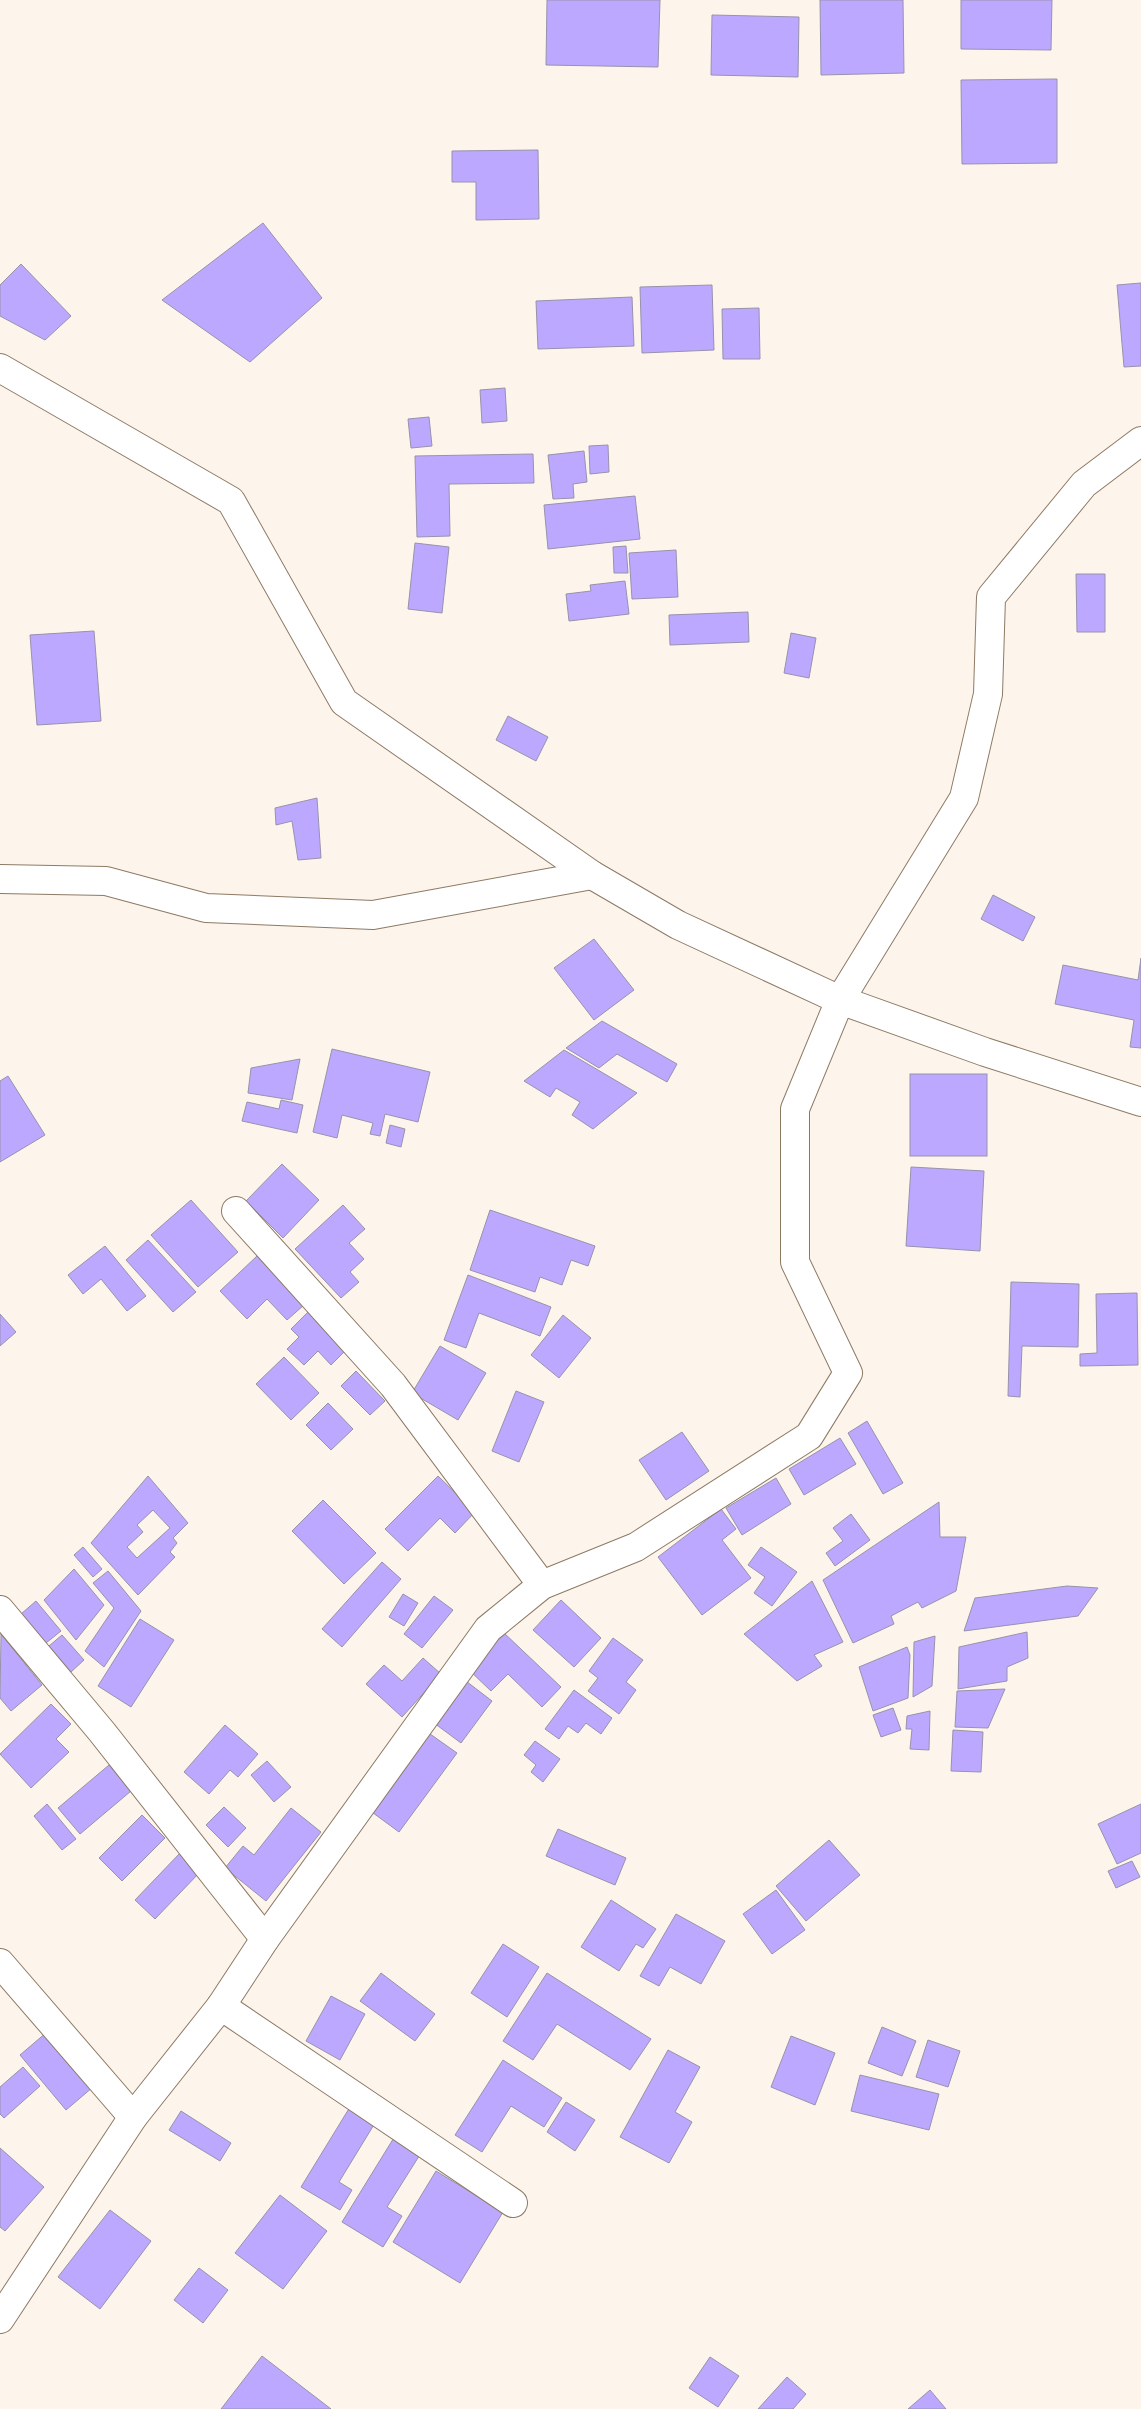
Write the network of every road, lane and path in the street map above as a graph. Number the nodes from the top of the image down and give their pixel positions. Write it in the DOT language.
graph roads {
  1 [pos="0,368"];
  2 [pos="1141,441"];
  3 [pos="592,875"];
  4 [pos="0,878"];
  5 [pos="840,1000"];
  6 [pos="1141,1102"];
  7 [pos="236,1211"];
  8 [pos="542,1585"];
  9 [pos="0,1610"];
  10 [pos="265,1939"];
  11 [pos="0,1963"];
  12 [pos="221,2006"];
  13 [pos="133,2117"];
  14 [pos="513,2203"];
  15 [pos="0,2319"];
  1 -- 3 [label="street"];
  2 -- 5 [label="street"];
  3 -- 4 [label="street"];
  3 -- 5 [label="street"];
  5 -- 6 [label="street"];
  5 -- 8 [label="street"];
  7 -- 8 [label="street"];
  8 -- 10 [label="street"];
  9 -- 10 [label="street"];
  10 -- 12 [label="street"];
  11 -- 13 [label="street"];
  12 -- 13 [label="street"];
  12 -- 14 [label="street"];
  13 -- 15 [label="street"];
}
